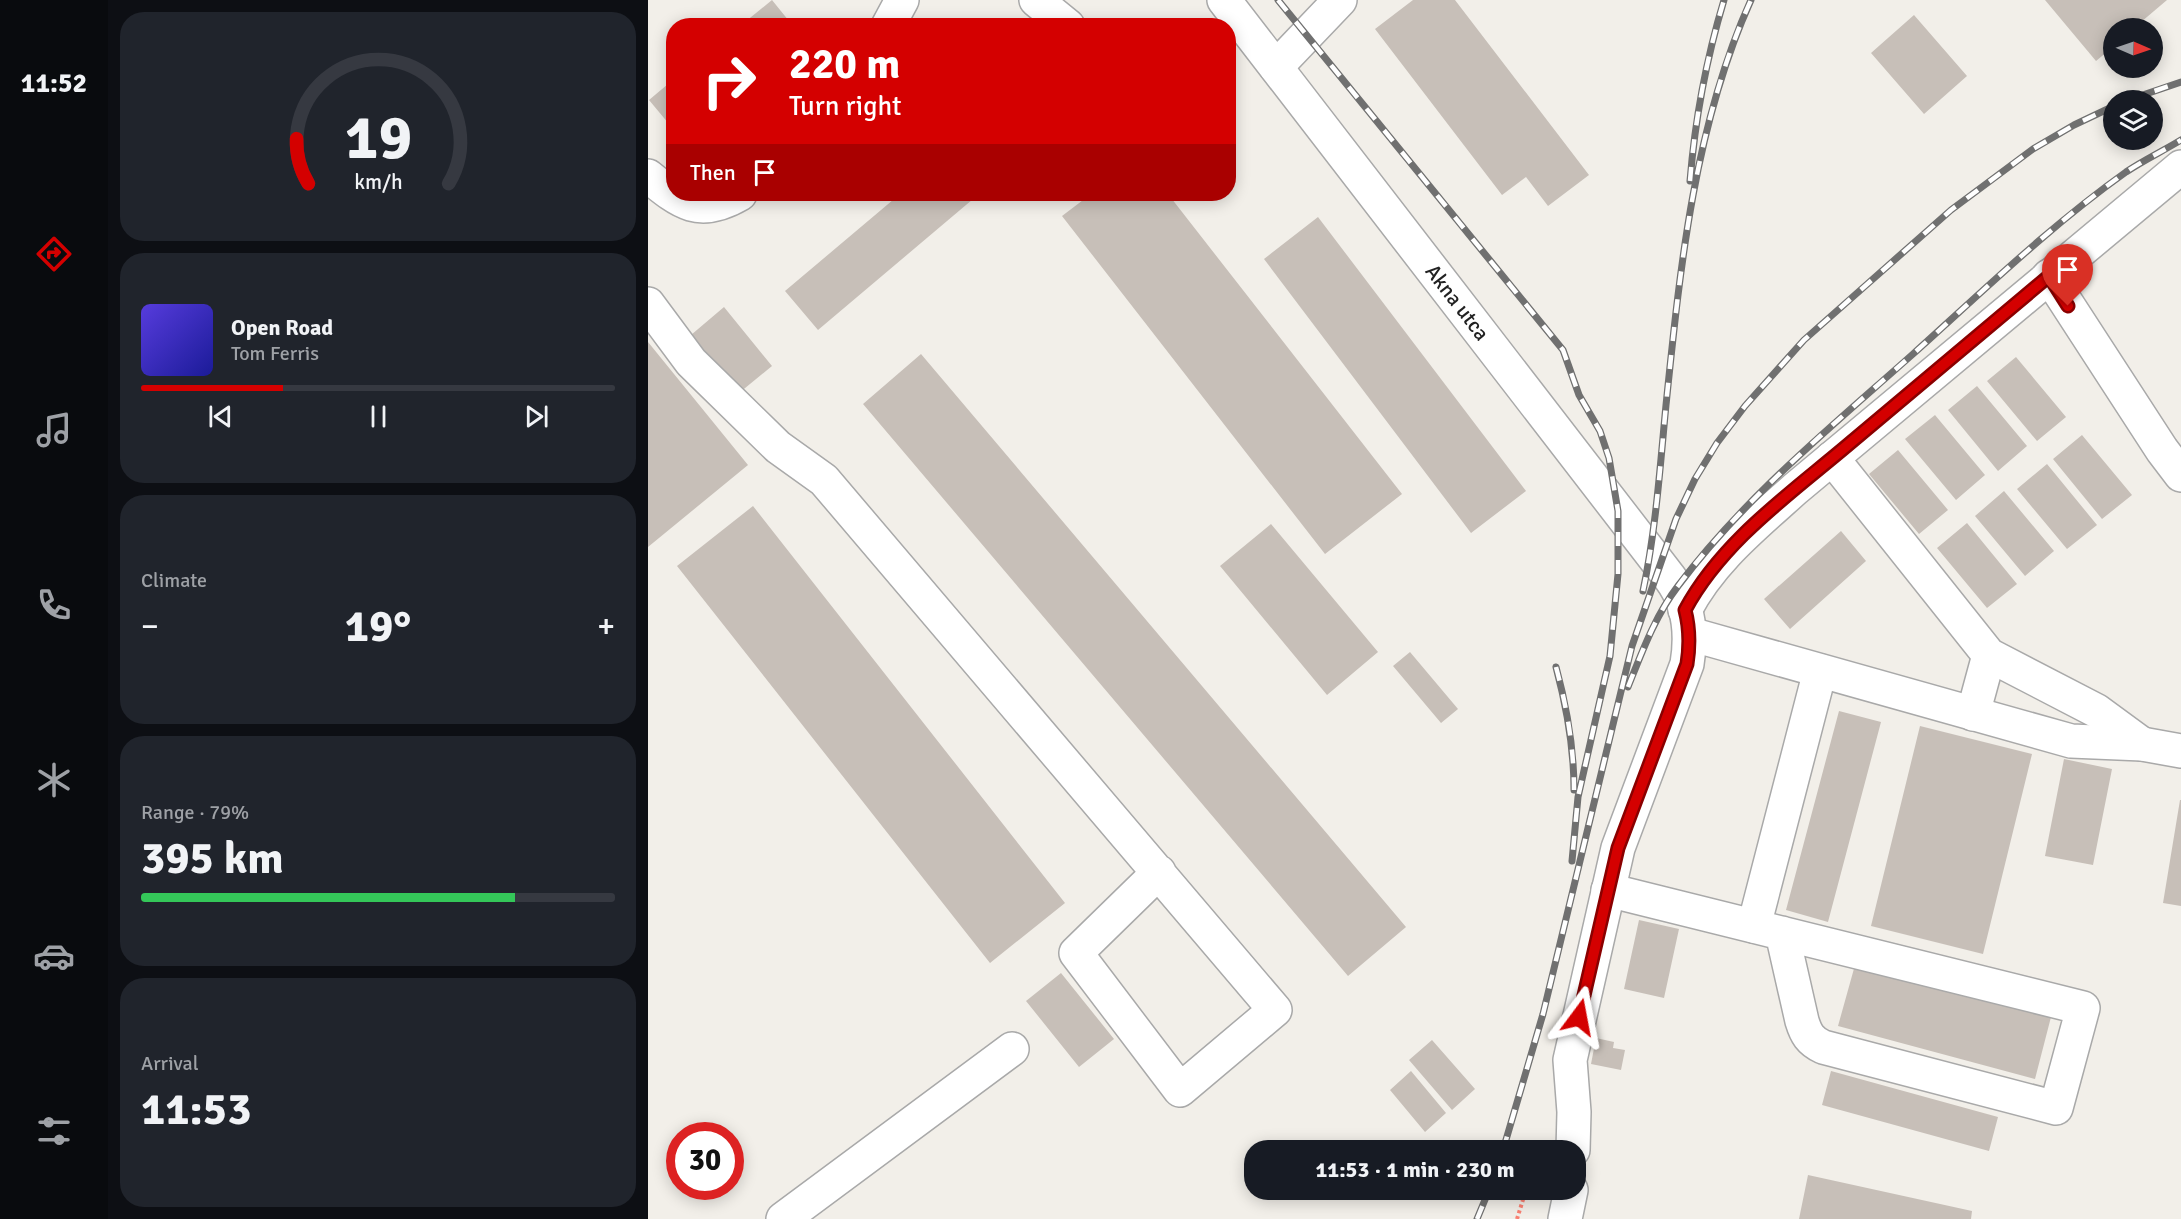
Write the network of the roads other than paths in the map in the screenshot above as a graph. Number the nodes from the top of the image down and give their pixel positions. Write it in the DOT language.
graph roads {
  1 [pos="1035,0"];
  2 [pos="1224,0"];
  3 [pos="1341,0"];
  4 [pos="1058,18"];
  5 [pos="1276,67"];
  6 [pos="2180,166"];
  7 [pos="648,176"];
  8 [pos="666,189"];
  9 [pos="683,201"];
  10 [pos="726,201"];
  11 [pos="2049,276"];
  12 [pos="648,304"];
  13 [pos="1832,459"];
  14 [pos="2181,475"];
  15 [pos="1688,622"];
  16 [pos="1989,655"];
  17 [pos="1820,671"];
  18 [pos="1973,714"];
  19 [pos="2142,744"];
  20 [pos="2181,750"];
  21 [pos="1159,872"];
  22 [pos="1608,890"];
  23 [pos="1768,930"];
  24 [pos="1012,1049"];
  25 [pos="1573,1140"];
  26 [pos="1569,1200"];
  27 [pos="783,1219"];
  28 [pos="1565,1219"];
  1 -- 4 [label="street"];
  2 -- 5 [label="street, Akna utca"];
  3 -- 5 [label="street"];
  5 -- 15 [label="street, Akna utca"];
  6 -- 11 [label="street"];
  7 -- 8 [label="street"];
  9 -- 10 [label="street"];
  11 -- 13 [label="street"];
  11 -- 14 [label="street"];
  12 -- 21 [label="street"];
  13 -- 15 [label="street"];
  13 -- 16 [label="street"];
  15 -- 17 [label="street"];
  15 -- 22 [label="street"];
  16 -- 18 [label="street"];
  16 -- 19 [label="street"];
  17 -- 18 [label="street"];
  17 -- 23 [label="street"];
  18 -- 19 [label="street"];
  19 -- 20 [label="street"];
  21 -- 21 [label="street"];
  22 -- 23 [label="street"];
  22 -- 25 [label="street"];
  23 -- 23 [label="street"];
  24 -- 27 [label="street"];
  26 -- 28 [label="street"];
}
